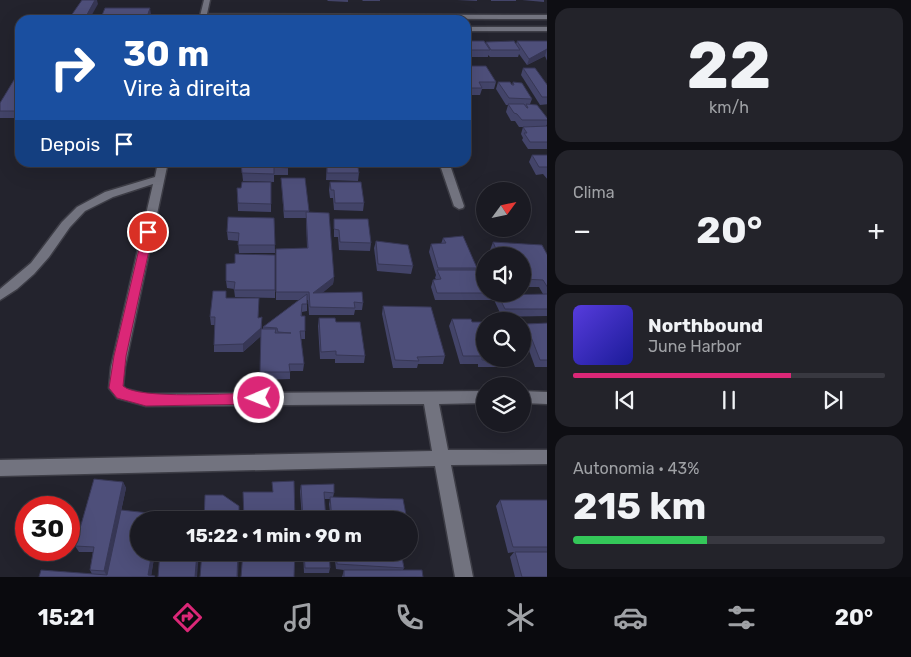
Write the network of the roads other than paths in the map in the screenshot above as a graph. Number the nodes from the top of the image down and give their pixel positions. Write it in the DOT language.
graph roads {
  1 [pos="207,0"];
  2 [pos="204,15"];
  3 [pos="547,17"];
  4 [pos="471,18"];
  5 [pos="471,29"];
  6 [pos="547,29"];
  7 [pos="162,167"];
  8 [pos="446,167"];
  9 [pos="160,178"];
  10 [pos="460,206"];
  11 [pos="0,295"];
  12 [pos="430,396"];
  13 [pos="476,397"];
  14 [pos="531,397"];
  15 [pos="547,398"];
  16 [pos="442,458"];
  17 [pos="547,458"];
  18 [pos="0,468"];
  19 [pos="464,577"];
  1 -- 2 [label="street"];
  3 -- 4 [label="street"];
  5 -- 6 [label="street"];
  7 -- 9 [label="street"];
  8 -- 10 [label="street"];
  9 -- 11 [label="street"];
  9 -- 12 [label="street"];
  12 -- 13 [label="street"];
  12 -- 16 [label="street"];
  14 -- 15 [label="street"];
  16 -- 17 [label="street"];
  16 -- 18 [label="street"];
  16 -- 19 [label="street"];
}
